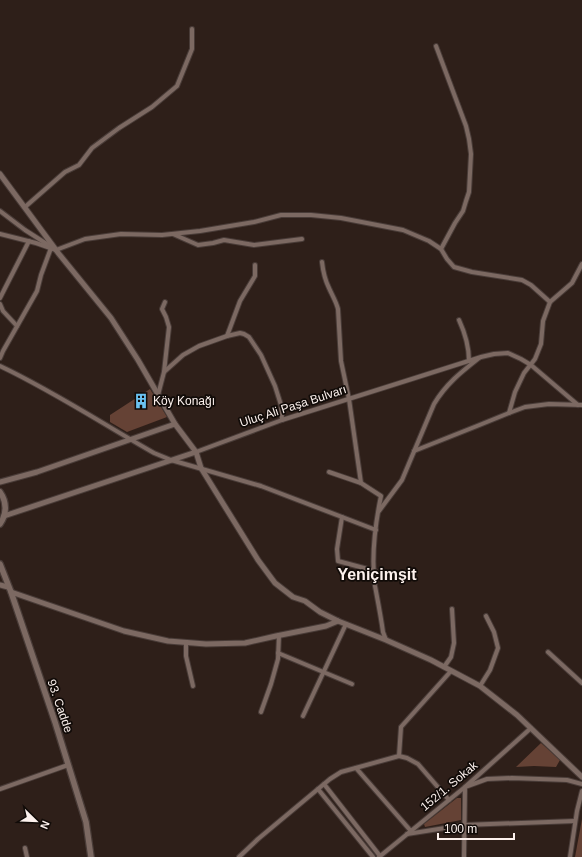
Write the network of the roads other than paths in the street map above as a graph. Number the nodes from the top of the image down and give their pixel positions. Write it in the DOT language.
graph roads {
  1 [pos="192,29"];
  2 [pos="436,46"];
  3 [pos="0,174"];
  4 [pos="25,207"];
  5 [pos="0,211"];
  6 [pos="0,234"];
  7 [pos="173,234"];
  8 [pos="302,239"];
  9 [pos="29,241"];
  10 [pos="53,249"];
  11 [pos="441,249"];
  12 [pos="322,262"];
  13 [pos="582,264"];
  14 [pos="255,265"];
  15 [pos="0,298"];
  16 [pos="165,302"];
  17 [pos="550,302"];
  18 [pos="0,304"];
  19 [pos="459,320"];
  20 [pos="17,326"];
  21 [pos="227,336"];
  22 [pos="480,357"];
  23 [pos="0,358"];
  24 [pos="469,360"];
  25 [pos="531,365"];
  26 [pos="0,366"];
  27 [pos="164,372"];
  28 [pos="158,395"];
  29 [pos="349,399"];
  30 [pos="580,405"];
  31 [pos="509,413"];
  32 [pos="282,420"];
  33 [pos="175,424"];
  34 [pos="130,439"];
  35 [pos="414,451"];
  36 [pos="196,452"];
  37 [pos="171,460"];
  38 [pos="201,468"];
  39 [pos="329,472"];
  40 [pos="0,482"];
  41 [pos="362,483"];
  42 [pos="0,492"];
  43 [pos="378,512"];
  44 [pos="4,516"];
  45 [pos="342,517"];
  46 [pos="0,524"];
  47 [pos="376,530"];
  48 [pos="0,564"];
  49 [pos="375,571"];
  50 [pos="0,585"];
  51 [pos="10,590"];
  52 [pos="452,609"];
  53 [pos="486,616"];
  54 [pos="338,621"];
  55 [pos="346,624"];
  56 [pos="279,635"];
  57 [pos="386,640"];
  58 [pos="186,642"];
  59 [pos="548,652"];
  60 [pos="278,653"];
  61 [pos="444,667"];
  62 [pos="451,671"];
  63 [pos="324,672"];
  64 [pos="582,683"];
  65 [pos="352,684"];
  66 [pos="194,686"];
  67 [pos="480,686"];
  68 [pos="261,712"];
  69 [pos="303,716"];
  70 [pos="530,728"];
  71 [pos="399,756"];
  72 [pos="68,765"];
  73 [pos="356,768"];
  74 [pos="582,777"];
  75 [pos="324,784"];
  76 [pos="582,784"];
  77 [pos="464,787"];
  78 [pos="0,789"];
  79 [pos="318,789"];
  80 [pos="582,791"];
  81 [pos="449,800"];
  82 [pos="575,821"];
  83 [pos="464,825"];
  84 [pos="410,830"];
  85 [pos="406,834"];
  86 [pos="25,848"];
  87 [pos="382,856"];
  88 [pos="27,857"];
  89 [pos="91,857"];
  90 [pos="239,857"];
  91 [pos="373,857"];
  92 [pos="464,857"];
  93 [pos="570,857"];
  1 -- 4 [label="street"];
  2 -- 11 [label="street"];
  3 -- 4 [label="street"];
  4 -- 10 [label="street"];
  5 -- 10 [label="street"];
  6 -- 9 [label="street"];
  7 -- 8 [label="street"];
  7 -- 10 [label="street"];
  7 -- 11 [label="street"];
  9 -- 10 [label="street"];
  9 -- 15 [label="street"];
  10 -- 20 [label="street"];
  10 -- 28 [label="street"];
  11 -- 17 [label="street"];
  12 -- 29 [label="street"];
  13 -- 17 [label="street"];
  14 -- 21 [label="street"];
  16 -- 27 [label="street"];
  17 -- 25 [label="street"];
  18 -- 20 [label="street"];
  19 -- 24 [label="street"];
  20 -- 23 [label="street"];
  21 -- 27 [label="street"];
  21 -- 32 [label="street"];
  22 -- 24 [label="street, Uluç Ali Paşa Bulvarı"];
  22 -- 25 [label="street, Uluç Ali Paşa Bulvarı"];
  22 -- 35 [label="street"];
  24 -- 29 [label="street, Uluç Ali Paşa Bulvarı"];
  25 -- 30 [label="street, Uluç Ali Paşa Bulvarı"];
  25 -- 31 [label="street"];
  26 -- 34 [label="street"];
  27 -- 28 [label="street"];
  28 -- 33 [label="street"];
  29 -- 32 [label="street, Uluç Ali Paşa Bulvarı"];
  29 -- 41 [label="street"];
  30 -- 31 [label="street"];
  31 -- 35 [label="street"];
  32 -- 36 [label="street, Uluç Ali Paşa Bulvarı"];
  33 -- 34 [label="street"];
  33 -- 36 [label="street"];
  34 -- 37 [label="street"];
  34 -- 40 [label="street"];
  35 -- 43 [label="street"];
  36 -- 37 [label="street, Uluç Ali Paşa Bulvarı"];
  36 -- 38 [label="street"];
  37 -- 38 [label="street"];
  37 -- 44 [label="street, Uluç Ali Paşa Bulvarı"];
  38 -- 45 [label="street"];
  38 -- 54 [label="street"];
  39 -- 41 [label="street"];
  41 -- 43 [label="street"];
  42 -- 44 [label="main road"];
  43 -- 47 [label="street"];
  44 -- 46 [label="main road"];
  45 -- 47 [label="street"];
  45 -- 49 [label="street"];
  47 -- 49 [label="street"];
  48 -- 51 [label="main road, 93. Cadde"];
  49 -- 57 [label="street"];
  50 -- 51 [label="street"];
  51 -- 58 [label="street"];
  51 -- 72 [label="main road, 93. Cadde"];
  52 -- 61 [label="street"];
  53 -- 67 [label="street"];
  54 -- 55 [label="street"];
  54 -- 56 [label="street"];
  55 -- 57 [label="street"];
  55 -- 63 [label="street"];
  56 -- 58 [label="street"];
  56 -- 60 [label="street"];
  57 -- 61 [label="street"];
  58 -- 66 [label="street"];
  59 -- 64 [label="street"];
  60 -- 63 [label="street"];
  60 -- 68 [label="street"];
  61 -- 62 [label="street"];
  62 -- 67 [label="street"];
  62 -- 71 [label="street"];
  63 -- 65 [label="street"];
  63 -- 69 [label="street"];
  67 -- 70 [label="street"];
  70 -- 74 [label="street"];
  70 -- 77 [label="street, 152/1. Sokak"];
  71 -- 73 [label="street"];
  71 -- 81 [label="street"];
  72 -- 78 [label="street"];
  72 -- 89 [label="main road, 93. Cadde"];
  73 -- 75 [label="street"];
  73 -- 84 [label="street"];
  75 -- 79 [label="street"];
  75 -- 87 [label="street"];
  76 -- 77 [label="street"];
  77 -- 81 [label="street, 152/1. Sokak"];
  77 -- 83 [label="street"];
  79 -- 90 [label="street"];
  79 -- 91 [label="street"];
  80 -- 82 [label="street"];
  81 -- 84 [label="street, 152/1. Sokak"];
  82 -- 83 [label="street"];
  82 -- 93 [label="street"];
  83 -- 85 [label="street"];
  83 -- 92 [label="street"];
  84 -- 85 [label="street, 152/1. Sokak"];
  85 -- 87 [label="street, 152/1. Sokak"];
  86 -- 88 [label="street"];
}
